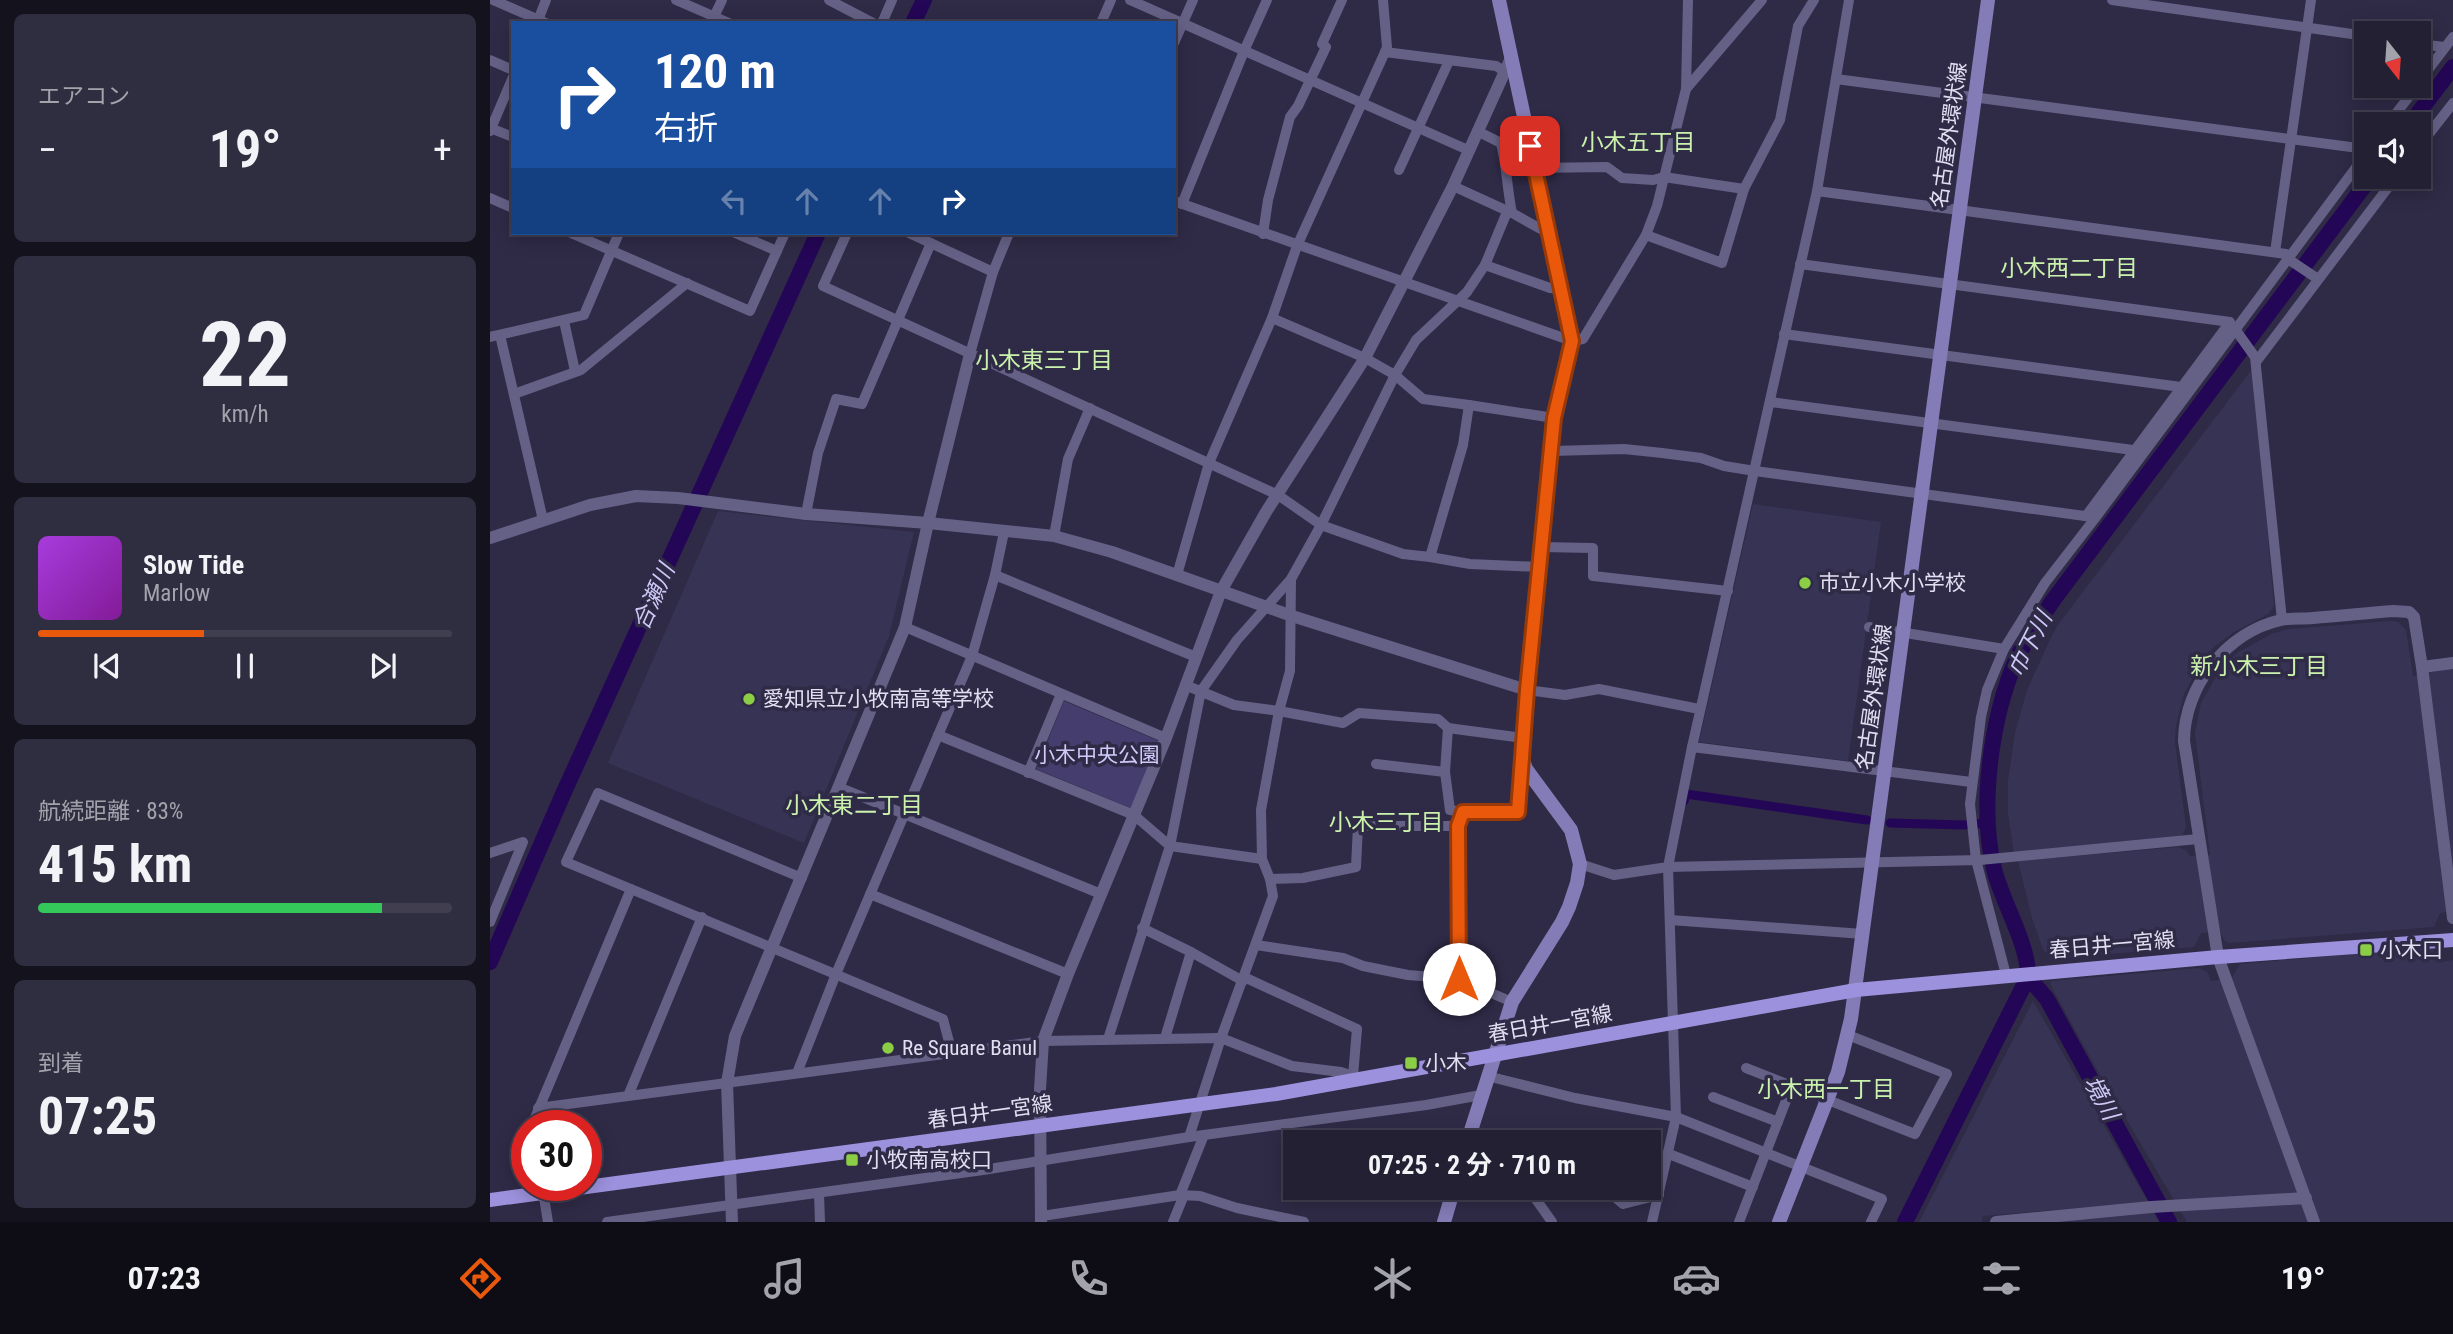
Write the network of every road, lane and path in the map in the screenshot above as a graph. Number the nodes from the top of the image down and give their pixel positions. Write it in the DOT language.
graph roads {
  1 [pos="494,0"];
  2 [pos="546,0"];
  3 [pos="677,0"];
  4 [pos="722,0"];
  5 [pos="829,0"];
  6 [pos="892,0"];
  7 [pos="1111,0"];
  8 [pos="1130,0"];
  9 [pos="1194,0"];
  10 [pos="1267,0"];
  11 [pos="1342,0"];
  12 [pos="1383,0"];
  13 [pos="1499,0"];
  14 [pos="1688,0"];
  15 [pos="1762,0"];
  16 [pos="1814,0"];
  17 [pos="1849,0"];
  18 [pos="1988,0"];
  19 [pos="2112,0"];
  20 [pos="2311,0"];
  21 [pos="712,20"];
  22 [pos="539,21"];
  23 [pos="541,21"];
  24 [pos="869,21"];
  25 [pos="883,21"];
  26 [pos="1102,21"];
  27 [pos="1183,23"];
  28 [pos="2307,27"];
  29 [pos="2354,34"];
  30 [pos="2453,37"];
  31 [pos="1176,39"];
  32 [pos="2431,45"];
  33 [pos="2445,47"];
  34 [pos="1244,51"];
  35 [pos="1385,52"];
  36 [pos="1511,58"];
  37 [pos="490,60"];
  38 [pos="1449,61"];
  39 [pos="2431,66"];
  40 [pos="511,69"];
  41 [pos="1504,71"];
  42 [pos="1836,79"];
  43 [pos="1310,81"];
  44 [pos="511,82"];
  45 [pos="1686,89"];
  46 [pos="1975,96"];
  47 [pos="2453,103"];
  48 [pos="1363,105"];
  49 [pos="1418,128"];
  50 [pos="490,129"];
  51 [pos="1477,131"];
  52 [pos="2431,131"];
  53 [pos="511,136"];
  54 [pos="2291,140"];
  55 [pos="1468,150"];
  56 [pos="2354,150"];
  57 [pos="1535,168"];
  58 [pos="2354,169"];
  59 [pos="1399,170"];
  60 [pos="1664,177"];
  61 [pos="1453,186"];
  62 [pos="1744,189"];
  63 [pos="2386,189"];
  64 [pos="1817,191"];
  65 [pos="490,198"];
  66 [pos="1178,203"];
  67 [pos="511,207"];
  68 [pos="1960,211"];
  69 [pos="1509,212"];
  70 [pos="1548,233"];
  71 [pos="1263,234"];
  72 [pos="576,235"];
  73 [pos="618,235"];
  74 [pos="740,235"];
  75 [pos="784,235"];
  76 [pos="846,235"];
  77 [pos="913,235"];
  78 [pos="1009,235"];
  79 [pos="1646,235"];
  80 [pos="931,243"];
  81 [pos="1297,246"];
  82 [pos="611,250"];
  83 [pos="777,251"];
  84 [pos="2275,252"];
  85 [pos="2290,260"];
  86 [pos="1800,264"];
  87 [pos="1485,265"];
  88 [pos="993,271"];
  89 [pos="2316,277"];
  90 [pos="1405,282"];
  91 [pos="687,284"];
  92 [pos="1950,285"];
  93 [pos="1560,289"];
  94 [pos="1459,301"];
  95 [pos="1272,318"];
  96 [pos="564,321"];
  97 [pos="897,321"];
  98 [pos="2237,331"];
  99 [pos="1784,334"];
  100 [pos="495,336"];
  101 [pos="1572,341"];
  102 [pos="971,354"];
  103 [pos="1941,355"];
  104 [pos="2254,357"];
  105 [pos="1365,358"];
  106 [pos="575,371"];
  107 [pos="1395,375"];
  108 [pos="2185,389"];
  109 [pos="514,394"];
  110 [pos="1771,402"];
  111 [pos="1469,405"];
  112 [pos="1090,408"];
  113 [pos="1554,418"];
  114 [pos="1931,423"];
  115 [pos="2133,450"];
  116 [pos="1552,451"];
  117 [pos="1209,463"];
  118 [pos="1755,471"];
  119 [pos="1922,494"];
  120 [pos="1278,495"];
  121 [pos="806,514"];
  122 [pos="2091,517"];
  123 [pos="543,520"];
  124 [pos="928,523"];
  125 [pos="1321,526"];
  126 [pos="1004,532"];
  127 [pos="1054,536"];
  128 [pos="490,538"];
  129 [pos="1541,547"];
  130 [pos="1430,557"];
  131 [pos="1539,567"];
  132 [pos="995,575"];
  133 [pos="1177,575"];
  134 [pos="1291,579"];
  135 [pos="1221,591"];
  136 [pos="1728,591"];
  137 [pos="1267,606"];
  138 [pos="1292,616"];
  139 [pos="2282,620"];
  140 [pos="905,627"];
  141 [pos="1870,627"];
  142 [pos="1904,632"];
  143 [pos="2004,649"];
  144 [pos="972,656"];
  145 [pos="1196,657"];
  146 [pos="2453,663"];
  147 [pos="2422,667"];
  148 [pos="1185,685"];
  149 [pos="1527,690"];
  150 [pos="1201,691"];
  151 [pos="1061,694"];
  152 [pos="1699,709"];
  153 [pos="1279,711"];
  154 [pos="1448,728"];
  155 [pos="938,735"];
  156 [pos="1166,738"];
  157 [pos="1523,738"];
  158 [pos="1692,747"];
  159 [pos="1523,760"];
  160 [pos="1376,764"];
  161 [pos="1884,771"];
  162 [pos="1028,772"];
  163 [pos="1445,772"];
  164 [pos="1971,782"];
  165 [pos="838,787"];
  166 [pos="1463,812"];
  167 [pos="905,813"];
  168 [pos="1134,816"];
  169 [pos="1458,826"];
  170 [pos="2198,839"];
  171 [pos="1170,846"];
  172 [pos="490,853"];
  173 [pos="1262,859"];
  174 [pos="1978,860"];
  175 [pos="1873,863"];
  176 [pos="1580,864"];
  177 [pos="1668,867"];
  178 [pos="802,878"];
  179 [pos="1270,879"];
  180 [pos="631,889"];
  181 [pos="870,894"];
  182 [pos="1101,894"];
  183 [pos="702,917"];
  184 [pos="2453,918"];
  185 [pos="1670,920"];
  186 [pos="490,922"];
  187 [pos="1142,929"];
  188 [pos="1863,934"];
  189 [pos="2453,940"];
  190 [pos="1255,945"];
  191 [pos="773,948"];
  192 [pos="1191,952"];
  193 [pos="2218,957"];
  194 [pos="836,974"];
  195 [pos="1068,974"];
  196 [pos="2009,975"];
  197 [pos="1244,979"];
  198 [pos="1459,979"];
  199 [pos="1856,990"];
  200 [pos="1512,1002"];
  201 [pos="1674,1023"];
  202 [pos="1848,1035"];
  203 [pos="1166,1038"];
  204 [pos="1221,1038"];
  205 [pos="1108,1039"];
  206 [pos="1043,1041"];
  207 [pos="952,1053"];
  208 [pos="1494,1055"];
  209 [pos="1746,1069"];
  210 [pos="797,1073"];
  211 [pos="1487,1076"];
  212 [pos="1354,1079"];
  213 [pos="726,1083"];
  214 [pos="1789,1093"];
  215 [pos="1481,1095"];
  216 [pos="628,1096"];
  217 [pos="1713,1097"];
  218 [pos="1827,1100"];
  219 [pos="1200,1105"];
  220 [pos="538,1108"];
  221 [pos="1676,1117"];
  222 [pos="1778,1122"];
  223 [pos="1040,1127"];
  224 [pos="1473,1130"];
  225 [pos="1205,1135"];
  226 [pos="1189,1137"];
  227 [pos="1766,1152"];
  228 [pos="1669,1154"];
  229 [pos="1042,1160"];
  230 [pos="1801,1166"];
  231 [pos="729,1168"];
  232 [pos="602,1182"];
  233 [pos="1661,1187"];
  234 [pos="1753,1187"];
  235 [pos="819,1194"];
  236 [pos="1182,1195"];
  237 [pos="511,1196"];
  238 [pos="2306,1198"];
  239 [pos="490,1200"];
  240 [pos="1450,1200"];
  241 [pos="1536,1200"];
  242 [pos="1618,1200"];
  243 [pos="1639,1200"];
  244 [pos="1658,1200"];
  245 [pos="545,1201"];
  246 [pos="731,1205"];
  247 [pos="1042,1219"];
  248 [pos="1740,1220"];
  249 [pos="548,1222"];
  250 [pos="607,1222"];
  251 [pos="732,1222"];
  252 [pos="820,1222"];
  253 [pos="1173,1222"];
  254 [pos="1304,1222"];
  255 [pos="1444,1222"];
  256 [pos="1552,1222"];
  257 [pos="1652,1222"];
  258 [pos="1752,1222"];
  259 [pos="1779,1222"];
  260 [pos="1871,1222"];
  261 [pos="1996,1222"];
  262 [pos="2314,1222"];
  1 -- 22 [label="street"];
  2 -- 23 [label="street"];
  3 -- 21 [label="street"];
  4 -- 21 [label="street"];
  5 -- 24 [label="street"];
  6 -- 25 [label="street"];
  7 -- 26 [label="street"];
  8 -- 27 [label="street"];
  9 -- 27 [label="street"];
  10 -- 34 [label="street"];
  11 -- 43 [label="street"];
  12 -- 35 [label="street"];
  13 -- 36 [label="main road"];
  14 -- 45 [label="street"];
  15 -- 45 [label="street"];
  16 -- 62 [label="street"];
  17 -- 42 [label="street"];
  18 -- 46 [label="main road, 名古屋外環状線"];
  19 -- 28 [label="street"];
  20 -- 28 [label="street"];
  27 -- 31 [label="street"];
  27 -- 34 [label="street"];
  28 -- 29 [label="street"];
  28 -- 54 [label="street"];
  30 -- 33 [label="street"];
  32 -- 33 [label="street"];
  33 -- 39 [label="street"];
  34 -- 43 [label="street"];
  34 -- 66 [label="street"];
  35 -- 38 [label="street"];
  35 -- 48 [label="street"];
  36 -- 41 [label="street"];
  36 -- 57 [label="main road"];
  37 -- 40 [label="street"];
  38 -- 41 [label="street"];
  38 -- 49 [label="street"];
  41 -- 51 [label="street"];
  42 -- 46 [label="street"];
  42 -- 64 [label="street"];
  43 -- 48 [label="street"];
  43 -- 71 [label="street"];
  44 -- 50 [label="street"];
  45 -- 60 [label="street"];
  46 -- 54 [label="street"];
  46 -- 68 [label="main road, 名古屋外環状線"];
  47 -- 52 [label="street"];
  48 -- 49 [label="street"];
  48 -- 81 [label="street"];
  49 -- 55 [label="street"];
  49 -- 59 [label="street"];
  50 -- 53 [label="street"];
  51 -- 55 [label="street"];
  51 -- 69 [label="street"];
  54 -- 56 [label="street"];
  54 -- 84 [label="street"];
  55 -- 61 [label="street"];
  57 -- 60 [label="street"];
  57 -- 70 [label="main road"];
  58 -- 85 [label="street"];
  60 -- 62 [label="street"];
  60 -- 79 [label="street"];
  61 -- 69 [label="street"];
  61 -- 90 [label="street"];
  62 -- 79 [label="street"];
  63 -- 89 [label="street"];
  64 -- 68 [label="street"];
  64 -- 86 [label="street"];
  65 -- 67 [label="street"];
  66 -- 71 [label="street"];
  68 -- 84 [label="street"];
  68 -- 92 [label="main road, 名古屋外環状線"];
  69 -- 70 [label="street"];
  69 -- 87 [label="street"];
  70 -- 93 [label="main road"];
  71 -- 81 [label="street"];
  72 -- 82 [label="street"];
  73 -- 82 [label="street"];
  74 -- 83 [label="street"];
  75 -- 83 [label="street"];
  76 -- 97 [label="street"];
  77 -- 80 [label="street"];
  78 -- 88 [label="street"];
  79 -- 101 [label="street"];
  80 -- 88 [label="street"];
  80 -- 97 [label="street"];
  81 -- 90 [label="street"];
  81 -- 95 [label="street"];
  82 -- 91 [label="street"];
  82 -- 96 [label="street"];
  83 -- 91 [label="street"];
  84 -- 85 [label="street"];
  85 -- 89 [label="street"];
  85 -- 98 [label="street"];
  86 -- 92 [label="street"];
  86 -- 99 [label="street"];
  87 -- 93 [label="street"];
  87 -- 94 [label="street"];
  88 -- 102 [label="street"];
  89 -- 104 [label="street"];
  90 -- 94 [label="street"];
  90 -- 105 [label="street"];
  91 -- 106 [label="street"];
  92 -- 103 [label="main road, 名古屋外環状線"];
  92 -- 108 [label="street"];
  93 -- 101 [label="main road"];
  94 -- 101 [label="street"];
  94 -- 107 [label="street"];
  95 -- 105 [label="street"];
  95 -- 117 [label="street"];
  96 -- 100 [label="street"];
  96 -- 106 [label="street"];
  97 -- 102 [label="street"];
  97 -- 121 [label="street"];
  98 -- 104 [label="street"];
  98 -- 108 [label="street"];
  99 -- 103 [label="street"];
  99 -- 110 [label="street"];
  100 -- 109 [label="street"];
  101 -- 113 [label="main road"];
  102 -- 112 [label="street"];
  102 -- 124 [label="street"];
  103 -- 108 [label="street"];
  103 -- 114 [label="main road, 名古屋外環状線"];
  104 -- 139 [label="street"];
  105 -- 107 [label="street"];
  105 -- 120 [label="street"];
  106 -- 109 [label="street"];
  107 -- 111 [label="street"];
  107 -- 125 [label="street"];
  108 -- 115 [label="street"];
  108 -- 122 [label="street"];
  109 -- 123 [label="street"];
  110 -- 114 [label="street"];
  110 -- 118 [label="street"];
  111 -- 113 [label="street"];
  111 -- 130 [label="street"];
  112 -- 117 [label="street"];
  112 -- 127 [label="street"];
  113 -- 116 [label="main road"];
  114 -- 115 [label="street"];
  114 -- 119 [label="main road, 名古屋外環状線"];
  115 -- 122 [label="street"];
  116 -- 118 [label="street"];
  116 -- 129 [label="main road"];
  117 -- 120 [label="street"];
  117 -- 133 [label="street"];
  118 -- 119 [label="street"];
  118 -- 136 [label="street"];
  119 -- 122 [label="street"];
  119 -- 142 [label="main road, 名古屋外環状線"];
  120 -- 125 [label="street"];
  120 -- 135 [label="street"];
  121 -- 123 [label="street"];
  121 -- 124 [label="street"];
  122 -- 143 [label="street"];
  123 -- 128 [label="street"];
  124 -- 126 [label="street"];
  124 -- 140 [label="street"];
  125 -- 130 [label="street"];
  125 -- 134 [label="street"];
  126 -- 127 [label="street"];
  126 -- 132 [label="street"];
  127 -- 133 [label="street"];
  129 -- 131 [label="main road"];
  129 -- 136 [label="street"];
  130 -- 131 [label="street"];
  131 -- 149 [label="main road"];
  132 -- 144 [label="street"];
  132 -- 145 [label="street"];
  133 -- 135 [label="street"];
  134 -- 137 [label="street"];
  134 -- 138 [label="street"];
  135 -- 137 [label="street"];
  135 -- 145 [label="street"];
  136 -- 152 [label="street"];
  137 -- 138 [label="street"];
  137 -- 150 [label="street"];
  138 -- 149 [label="street"];
  138 -- 153 [label="street"];
  139 -- 147 [label="street"];
  139 -- 170 [label="street"];
  140 -- 144 [label="street"];
  140 -- 165 [label="street"];
  141 -- 142 [label="street"];
  142 -- 143 [label="street"];
  142 -- 161 [label="main road, 名古屋外環状線"];
  143 -- 164 [label="street"];
  144 -- 151 [label="street"];
  144 -- 155 [label="street"];
  145 -- 148 [label="street"];
  146 -- 147 [label="street"];
  147 -- 184 [label="street"];
  148 -- 150 [label="street"];
  148 -- 156 [label="street"];
  149 -- 152 [label="street"];
  149 -- 157 [label="main road"];
  150 -- 153 [label="street"];
  150 -- 171 [label="street"];
  151 -- 156 [label="street"];
  151 -- 162 [label="street"];
  152 -- 158 [label="street"];
  153 -- 154 [label="street"];
  153 -- 173 [label="street"];
  154 -- 157 [label="street"];
  154 -- 163 [label="street"];
  155 -- 162 [label="street"];
  155 -- 167 [label="street"];
  156 -- 168 [label="street"];
  157 -- 159 [label="main road"];
  158 -- 161 [label="street"];
  158 -- 177 [label="street"];
  159 -- 166 [label="street"];
  159 -- 176 [label="main road"];
  160 -- 163 [label="street"];
  161 -- 164 [label="street"];
  161 -- 175 [label="main road, 名古屋外環状線"];
  162 -- 168 [label="street"];
  163 -- 166 [label="street"];
  164 -- 174 [label="street"];
  165 -- 167 [label="street"];
  165 -- 178 [label="street"];
  166 -- 169 [label="street"];
  167 -- 181 [label="street"];
  167 -- 182 [label="street"];
  168 -- 171 [label="street"];
  168 -- 182 [label="street"];
  169 -- 179 [label="street"];
  169 -- 198 [label="street"];
  170 -- 174 [label="street"];
  170 -- 193 [label="street"];
  171 -- 173 [label="street"];
  171 -- 187 [label="street"];
  172 -- 186 [label="street"];
  173 -- 179 [label="street"];
  174 -- 175 [label="street"];
  174 -- 196 [label="street"];
  175 -- 177 [label="street"];
  175 -- 188 [label="main road, 名古屋外環状線"];
  176 -- 177 [label="street"];
  176 -- 200 [label="main road"];
  177 -- 185 [label="street"];
  178 -- 180 [label="street"];
  178 -- 191 [label="street"];
  179 -- 190 [label="street"];
  180 -- 183 [label="street"];
  180 -- 220 [label="street"];
  181 -- 194 [label="street"];
  181 -- 195 [label="street"];
  182 -- 195 [label="street"];
  183 -- 191 [label="street"];
  183 -- 216 [label="street"];
  185 -- 188 [label="street"];
  185 -- 201 [label="street"];
  187 -- 192 [label="street"];
  187 -- 205 [label="street"];
  188 -- 199 [label="main road, 名古屋外環状線"];
  189 -- 193 [label="main road, 春日井一宮線"];
  190 -- 197 [label="street"];
  190 -- 198 [label="street"];
  191 -- 194 [label="street"];
  191 -- 213 [label="street"];
  192 -- 197 [label="street"];
  192 -- 203 [label="street"];
  193 -- 196 [label="main road, 春日井一宮線"];
  193 -- 238 [label="street"];
  194 -- 207 [label="street"];
  194 -- 210 [label="street"];
  195 -- 206 [label="street"];
  196 -- 199 [label="main road, 春日井一宮線"];
  197 -- 204 [label="street"];
  197 -- 212 [label="street"];
  198 -- 200 [label="street"];
  199 -- 201 [label="main road, 春日井一宮線"];
  199 -- 202 [label="main road, 名古屋外環状線"];
  200 -- 208 [label="main road"];
  201 -- 208 [label="main road, 春日井一宮線"];
  201 -- 221 [label="street"];
  202 -- 218 [label="main road, 名古屋外環状線"];
  202 -- 218 [label="street"];
  203 -- 204 [label="street"];
  203 -- 205 [label="street"];
  204 -- 212 [label="street"];
  204 -- 219 [label="street"];
  205 -- 206 [label="street"];
  206 -- 207 [label="street"];
  206 -- 223 [label="street"];
  207 -- 210 [label="street"];
  208 -- 211 [label="main road"];
  208 -- 212 [label="main road, 春日井一宮線"];
  209 -- 218 [label="street"];
  210 -- 213 [label="street"];
  211 -- 215 [label="main road"];
  211 -- 221 [label="street"];
  212 -- 219 [label="main road, 春日井一宮線"];
  213 -- 216 [label="street"];
  213 -- 231 [label="street"];
  214 -- 222 [label="street"];
  215 -- 224 [label="main road"];
  215 -- 225 [label="street"];
  216 -- 220 [label="street"];
  217 -- 222 [label="street"];
  218 -- 230 [label="main road, 名古屋外環状線"];
  219 -- 223 [label="main road, 春日井一宮線"];
  219 -- 226 [label="street"];
  221 -- 227 [label="street"];
  221 -- 228 [label="street"];
  222 -- 227 [label="street"];
  223 -- 229 [label="street"];
  223 -- 231 [label="main road, 春日井一宮線"];
  225 -- 226 [label="street"];
  225 -- 236 [label="street"];
  226 -- 229 [label="street"];
  227 -- 230 [label="street"];
  227 -- 234 [label="street"];
  228 -- 233 [label="street"];
  228 -- 234 [label="street"];
  229 -- 235 [label="street"];
  229 -- 247 [label="street"];
  230 -- 259 [label="main road, 名古屋外環状線"];
  230 -- 260 [label="street"];
  231 -- 232 [label="main road, 春日井一宮線"];
  231 -- 246 [label="street"];
  234 -- 248 [label="street"];
  235 -- 246 [label="street"];
  235 -- 252 [label="street"];
  236 -- 247 [label="street"];
  236 -- 253 [label="street"];
  236 -- 254 [label="street"];
  237 -- 239 [label="main road, 春日井一宮線"];
  238 -- 261 [label="street"];
  238 -- 262 [label="street"];
  240 -- 255 [label="main road"];
  241 -- 256 [label="street"];
  242 -- 243 [label="street"];
  244 -- 257 [label="street"];
  245 -- 249 [label="street"];
  246 -- 250 [label="street"];
  246 -- 251 [label="street"];
  248 -- 258 [label="street"];
}
